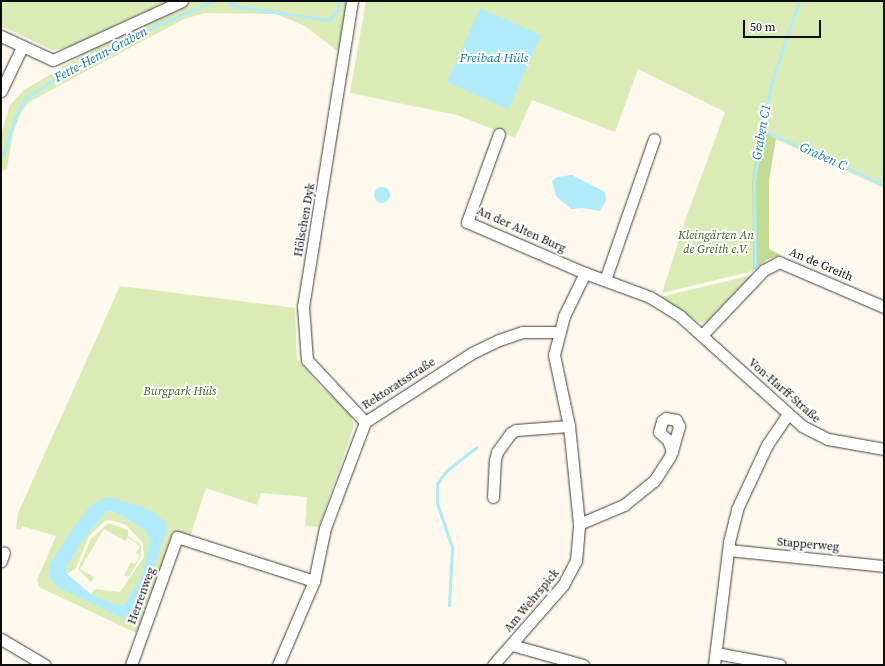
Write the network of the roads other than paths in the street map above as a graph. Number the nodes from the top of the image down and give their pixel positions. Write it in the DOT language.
graph roads {
  1 [pos="182,1"];
  2 [pos="352,1"];
  3 [pos="1,36"];
  4 [pos="22,47"];
  5 [pos="1,90"];
  6 [pos="498,134"];
  7 [pos="654,140"];
  8 [pos="585,273"];
  9 [pos="605,280"];
  10 [pos="884,307"];
  11 [pos="558,332"];
  12 [pos="702,335"];
  13 [pos="788,414"];
  14 [pos="365,422"];
  15 [pos="569,426"];
  16 [pos="884,449"];
  17 [pos="672,451"];
  18 [pos="493,497"];
  19 [pos="578,524"];
  20 [pos="728,550"];
  21 [pos="884,566"];
  22 [pos="314,581"];
  23 [pos="1,639"];
  24 [pos="512,645"];
  25 [pos="716,653"];
  26 [pos="45,665"];
  27 [pos="132,665"];
  28 [pos="278,665"];
  29 [pos="493,665"];
  30 [pos="583,665"];
  31 [pos="714,665"];
  32 [pos="780,665"];
  1 -- 4 [label="street"];
  2 -- 14 [label="street, Hölschen Dyk"];
  3 -- 4 [label="street"];
  4 -- 5 [label="street"];
  6 -- 8 [label="street, An der Alten Burg"];
  7 -- 9 [label="street"];
  8 -- 9 [label="street, An der Alten Burg"];
  8 -- 11 [label="street, Am Wehrspick"];
  9 -- 12 [label="street, An der Alten Burg"];
  10 -- 12 [label="street, An de Greith"];
  11 -- 14 [label="street, Rektoratsstraße"];
  11 -- 15 [label="street, Am Wehrspick"];
  12 -- 13 [label="street, Von-Harff-Straße"];
  13 -- 16 [label="street, Von-Harff-Straße"];
  13 -- 20 [label="street"];
  14 -- 22 [label="street, Rektoratsstraße"];
  15 -- 18 [label="street"];
  15 -- 19 [label="street, Am Wehrspick"];
  17 -- 19 [label="street"];
  19 -- 24 [label="street, Am Wehrspick"];
  20 -- 21 [label="street, Stapperweg"];
  20 -- 25 [label="street"];
  22 -- 27 [label="street, Herrenweg"];
  22 -- 28 [label="street, Rektoratsstraße"];
  23 -- 26 [label="street"];
  24 -- 29 [label="street, Am Wehrspick"];
  24 -- 30 [label="street"];
  25 -- 31 [label="street"];
  25 -- 32 [label="street"];
}
